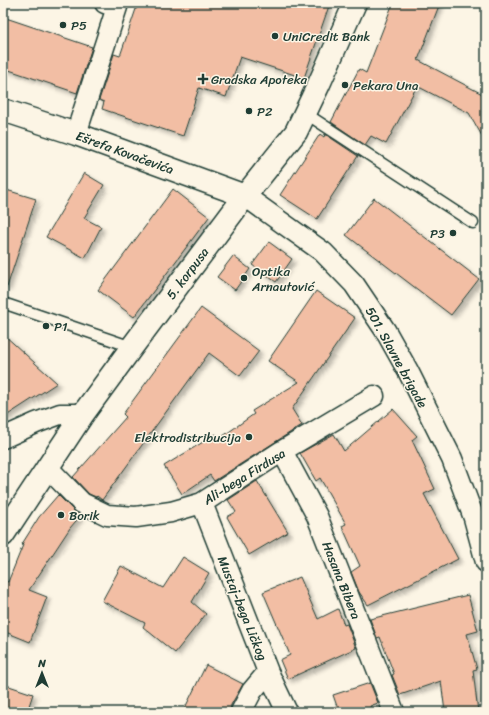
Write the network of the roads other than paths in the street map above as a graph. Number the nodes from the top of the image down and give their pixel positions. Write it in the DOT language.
graph roads {
  1 [pos="105,3"];
  2 [pos="355,3"];
  3 [pos="3,110"];
  4 [pos="305,113"];
  5 [pos="76,134"];
  6 [pos="245,196"];
  7 [pos="473,223"];
  8 [pos="3,303"];
  9 [pos="132,347"];
  10 [pos="374,396"];
  11 [pos="83,414"];
  12 [pos="3,438"];
  13 [pos="282,451"];
  14 [pos="47,467"];
  15 [pos="202,504"];
  16 [pos="3,535"];
  17 [pos="486,562"];
  18 [pos="268,672"];
  19 [pos="241,712"];
  20 [pos="287,712"];
  21 [pos="394,712"];
  1 -- 5 [label="street"];
  2 -- 4 [label="street, 5. korpusa"];
  3 -- 5 [label="street, Ešrefa Kovačevića"];
  4 -- 6 [label="street, 5. korpusa"];
  4 -- 7 [label="lane"];
  5 -- 6 [label="street, Ešrefa Kovačevića"];
  6 -- 9 [label="street, 5. korpusa"];
  6 -- 17 [label="street, 501. Slavne brigade"];
  8 -- 9 [label="lane"];
  9 -- 11 [label="street, 5. korpusa"];
  10 -- 13 [label="street, Ali-bega Firdusa"];
  11 -- 12 [label="street"];
  11 -- 14 [label="street, 5. korpusa"];
  13 -- 15 [label="street, Ali-bega Firdusa"];
  13 -- 21 [label="street, Hasana Bibera"];
  14 -- 15 [label="street, Ali-bega Firdusa"];
  14 -- 16 [label="street, 5. korpusa"];
  15 -- 18 [label="street, Mustaj-bega Ličkog"];
  18 -- 19 [label="street"];
  18 -- 20 [label="street, Mustaj-bega Ličkog"];
}
